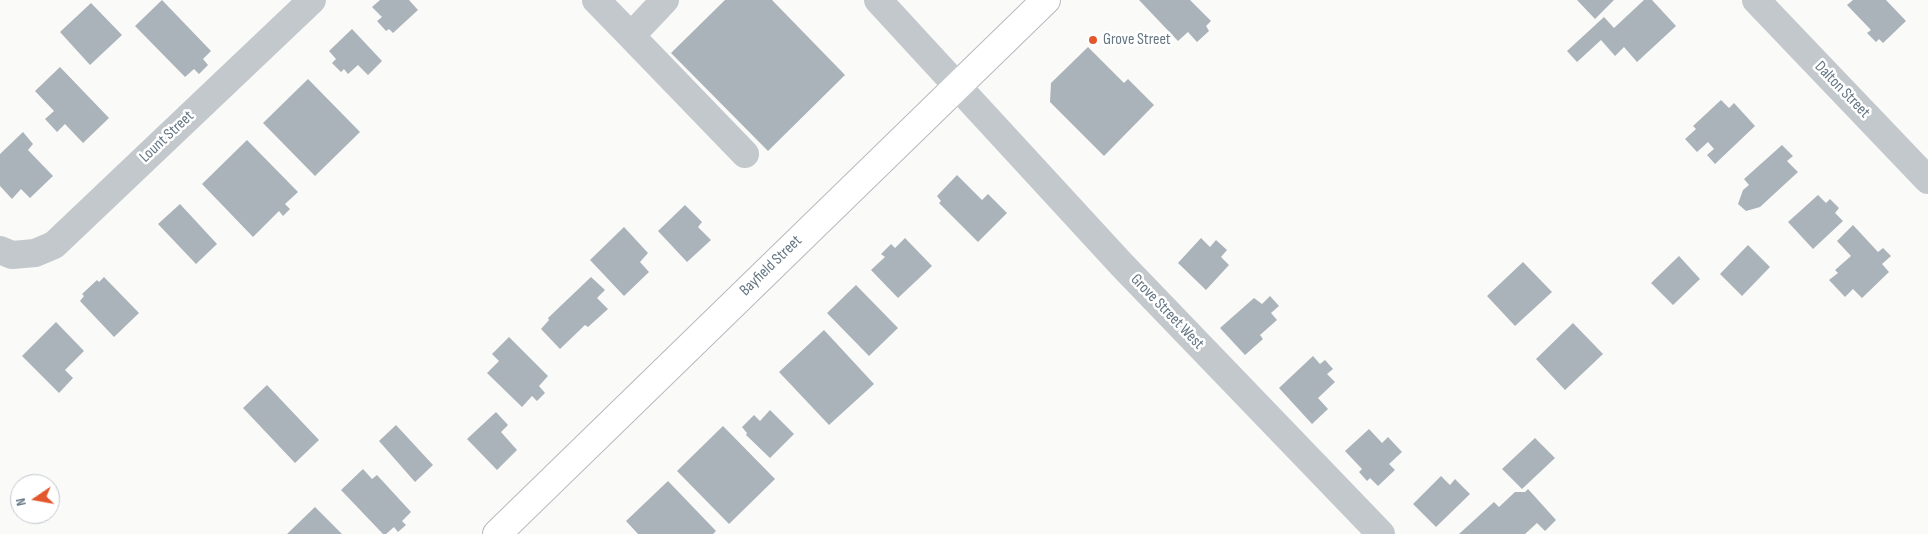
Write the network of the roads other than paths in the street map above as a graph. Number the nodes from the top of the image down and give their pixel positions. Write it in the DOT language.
graph roads {
  1 [pos="312,0"];
  2 [pos="596,0"];
  3 [pos="665,0"];
  4 [pos="878,0"];
  5 [pos="1046,0"];
  6 [pos="1756,0"];
  7 [pos="630,36"];
  8 [pos="956,86"];
  9 [pos="745,154"];
  10 [pos="1928,180"];
  11 [pos="6,253"];
  12 [pos="497,534"];
  13 [pos="1381,534"];
  1 -- 11 [label="street, Lount Street"];
  2 -- 7 [label="street"];
  3 -- 7 [label="street"];
  4 -- 8 [label="street, Grove Street West"];
  5 -- 8 [label="main road, Bayfield Street"];
  6 -- 10 [label="street, Dalton Street"];
  7 -- 9 [label="street"];
  8 -- 12 [label="main road, Bayfield Street"];
  8 -- 13 [label="street, Grove Street West"];
}
